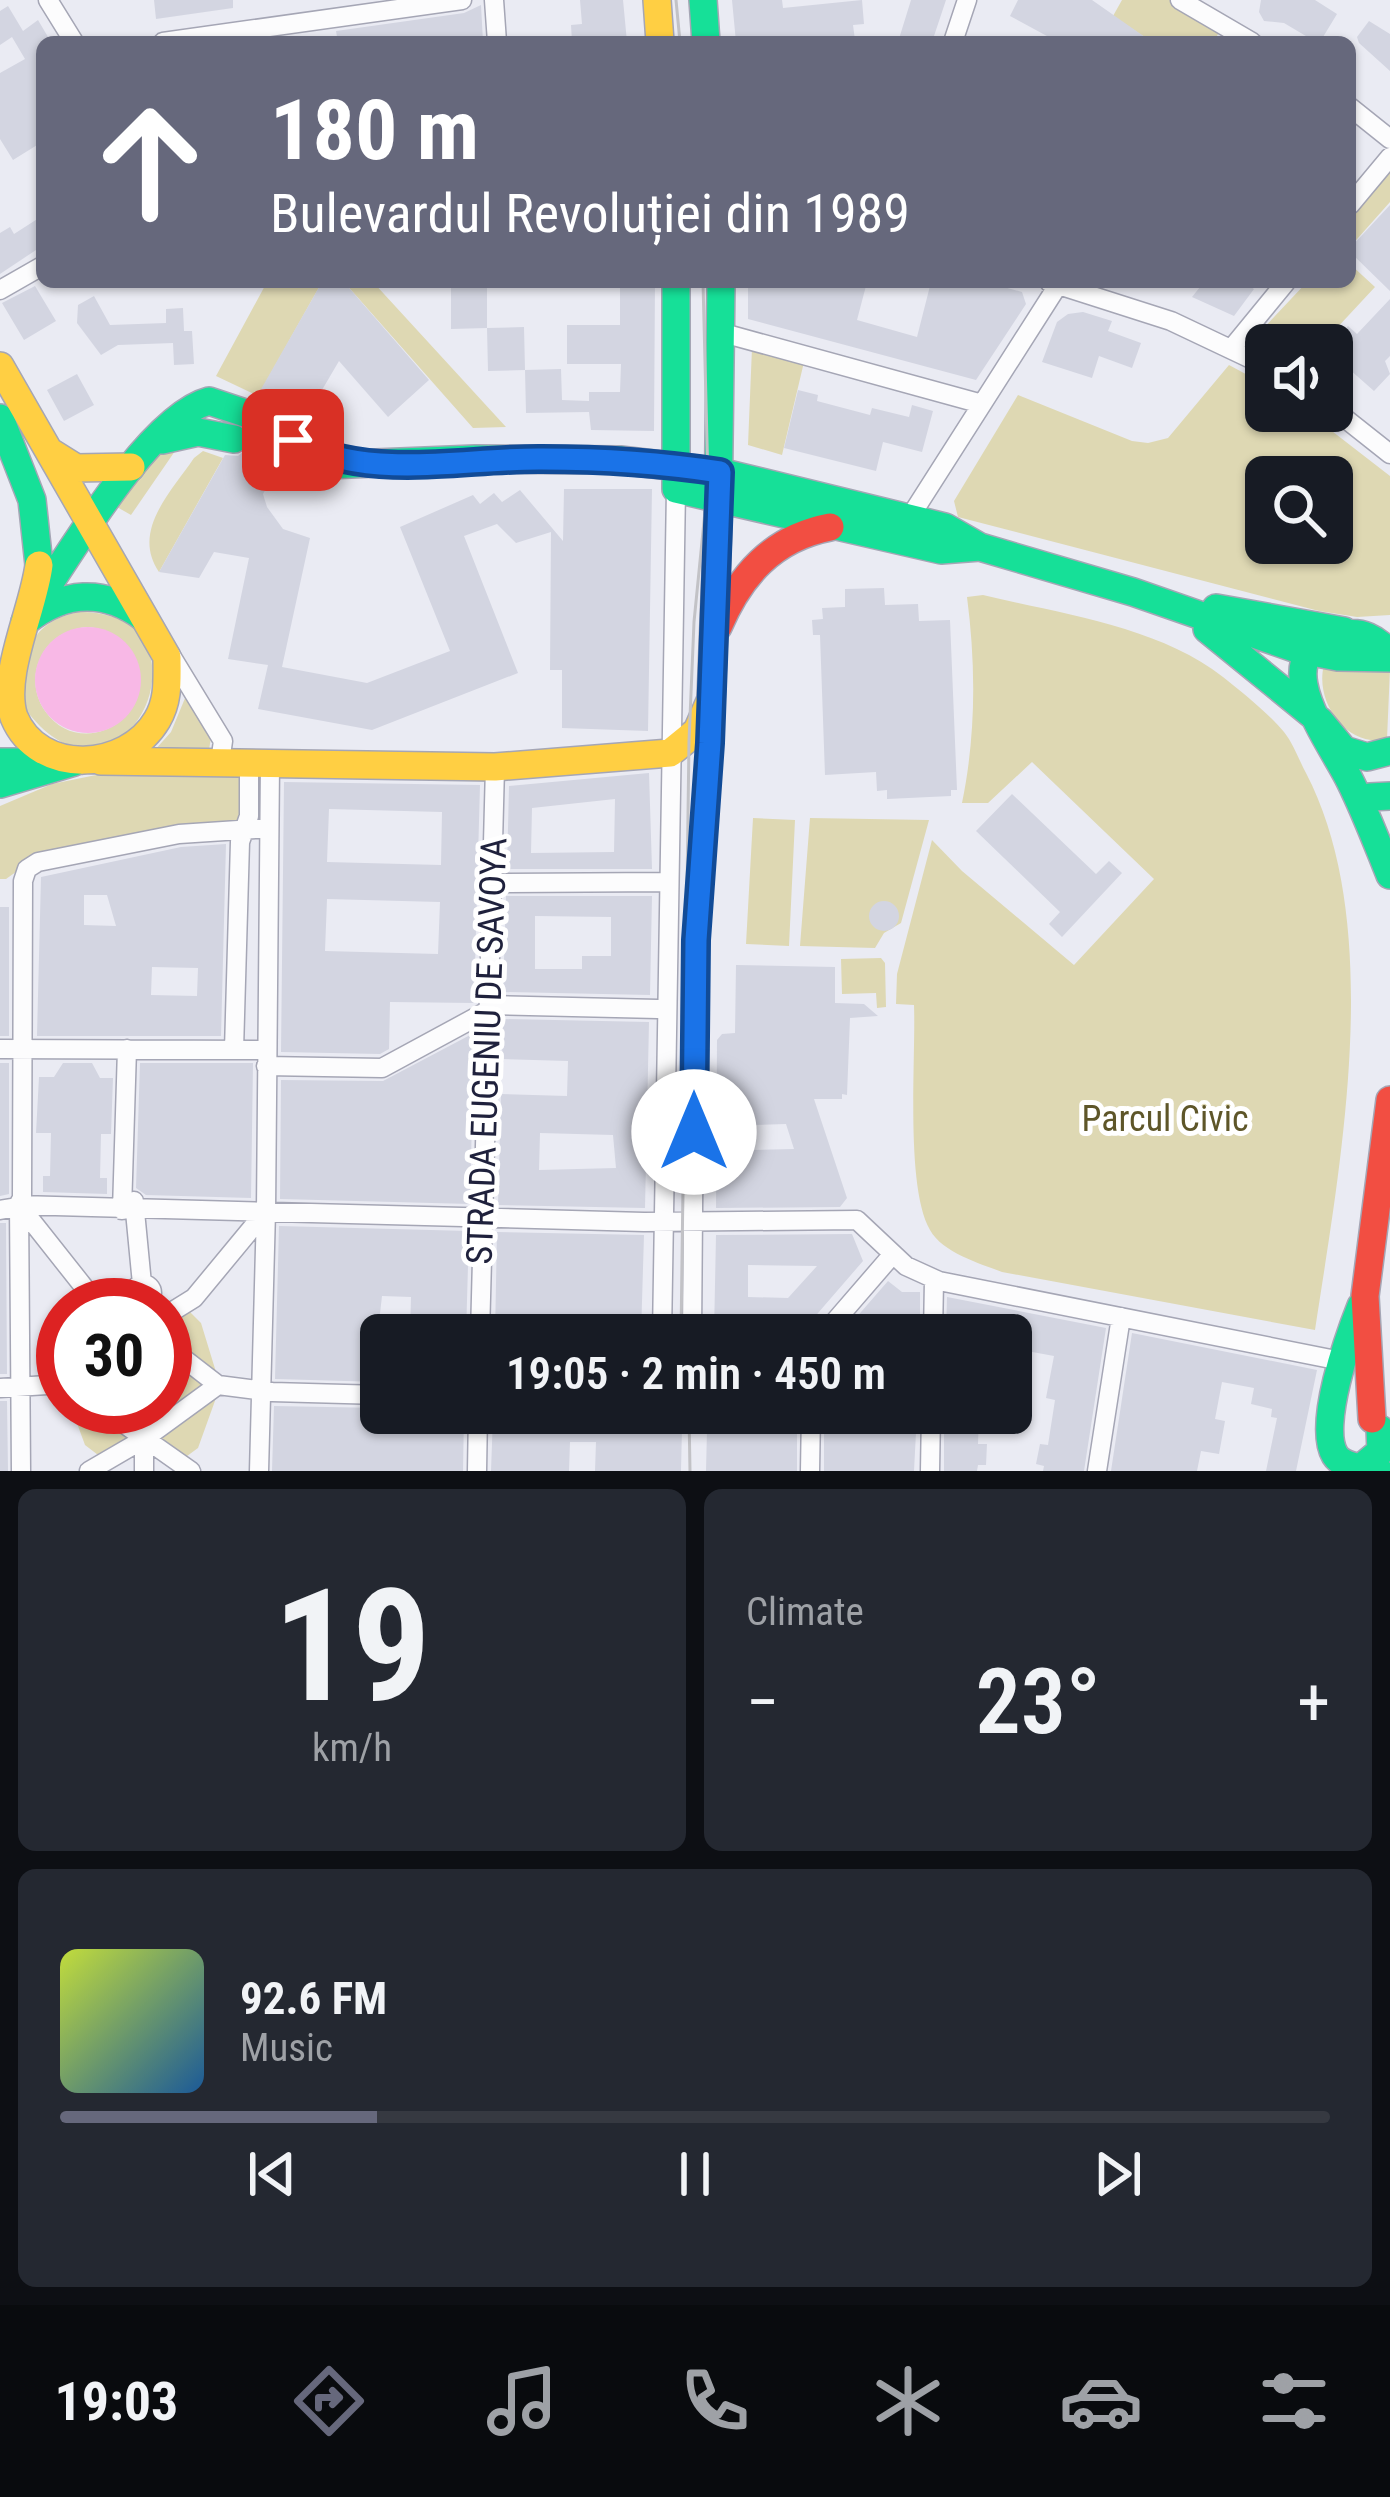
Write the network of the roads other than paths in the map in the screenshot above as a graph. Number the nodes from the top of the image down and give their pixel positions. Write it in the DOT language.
graph roads {
  1 [pos="48,0"];
  2 [pos="462,0"];
  3 [pos="494,0"];
  4 [pos="657,0"];
  5 [pos="703,0"];
  6 [pos="967,0"];
  7 [pos="1180,0"];
  8 [pos="430,3"];
  9 [pos="1218,34"];
  10 [pos="70,36"];
  11 [pos="204,36"];
  12 [pos="497,36"];
  13 [pos="660,36"];
  14 [pos="706,36"];
  15 [pos="955,36"];
  16 [pos="1356,112"];
  17 [pos="1390,139"];
  18 [pos="1390,157"];
  19 [pos="1356,198"];
  20 [pos="36,269"];
  21 [pos="676,288"];
  22 [pos="722,288"];
  23 [pos="1052,288"];
  24 [pos="1070,288"];
  25 [pos="1281,288"];
  26 [pos="0,290"];
  27 [pos="723,333"];
  28 [pos="1232,348"];
  29 [pos="1245,355"];
  30 [pos="0,366"];
  31 [pos="982,404"];
  32 [pos="0,418"];
  33 [pos="1353,424"];
  34 [pos="45,443"];
  35 [pos="150,445"];
  36 [pos="286,452"];
  37 [pos="1390,454"];
  38 [pos="130,467"];
  39 [pos="676,477"];
  40 [pos="719,485"];
  41 [pos="910,517"];
  42 [pos="92,523"];
  43 [pos="846,528"];
  44 [pos="980,547"];
  45 [pos="1133,592"];
  46 [pos="155,631"];
  47 [pos="1355,632"];
  48 [pos="1390,632"];
  49 [pos="16,635"];
  50 [pos="1312,652"];
  51 [pos="1390,655"];
  52 [pos="0,664"];
  53 [pos="712,667"];
  54 [pos="711,699"];
  55 [pos="1320,722"];
  56 [pos="1390,751"];
  57 [pos="670,754"];
  58 [pos="87,761"];
  59 [pos="0,762"];
  60 [pos="213,763"];
  61 [pos="260,764"];
  62 [pos="495,767"];
  63 [pos="0,784"];
  64 [pos="1390,796"];
  65 [pos="1363,809"];
  66 [pos="245,828"];
  67 [pos="269,828"];
  68 [pos="1390,875"];
  69 [pos="668,882"];
  70 [pos="492,883"];
  71 [pos="489,1008"];
  72 [pos="658,1009"];
  73 [pos="0,1048"];
  74 [pos="23,1049"];
  75 [pos="127,1049"];
  76 [pos="234,1050"];
  77 [pos="266,1058"];
  78 [pos="1390,1100"];
  79 [pos="130,1207"];
  80 [pos="265,1207"];
  81 [pos="12,1208"];
  82 [pos="483,1219"];
  83 [pos="663,1222"];
  84 [pos="693,1222"];
  85 [pos="893,1254"];
  86 [pos="75,1278"];
  87 [pos="140,1278"];
  88 [pos="934,1280"];
  89 [pos="1365,1296"];
  90 [pos="192,1299"];
  91 [pos="481,1314"];
  92 [pos="662,1314"];
  93 [pos="692,1314"];
  94 [pos="841,1314"];
  95 [pos="933,1314"];
  96 [pos="1121,1317"];
  97 [pos="1341,1361"];
  98 [pos="192,1365"];
  99 [pos="1379,1373"];
  100 [pos="218,1385"];
  101 [pos="11,1388"];
  102 [pos="266,1392"];
  103 [pos="360,1394"];
  104 [pos="1381,1429"];
  105 [pos="1332,1432"];
  106 [pos="137,1434"];
  107 [pos="478,1434"];
  108 [pos="811,1434"];
  109 [pos="930,1434"];
  110 [pos="144,1439"];
  111 [pos="1371,1468"];
  112 [pos="21,1471"];
  113 [pos="89,1471"];
  114 [pos="144,1471"];
  115 [pos="191,1471"];
  116 [pos="259,1471"];
  117 [pos="477,1471"];
  118 [pos="810,1471"];
  119 [pos="929,1471"];
  120 [pos="1097,1471"];
  1 -- 10 [label="street"];
  2 -- 8 [label="street"];
  3 -- 12 [label="street"];
  4 -- 13 [label="main road"];
  5 -- 14 [label="main road"];
  6 -- 15 [label="street"];
  7 -- 9 [label="street"];
  8 -- 11 [label="street"];
  16 -- 17 [label="street"];
  18 -- 19 [label="street"];
  20 -- 26 [label="street"];
  21 -- 39 [label="main road"];
  22 -- 27 [label="main road"];
  23 -- 31 [label="street"];
  24 -- 28 [label="street"];
  25 -- 28 [label="street"];
  27 -- 31 [label="street"];
  27 -- 40 [label="main road"];
  28 -- 29 [label="street"];
  30 -- 34 [label="main road"];
  31 -- 41 [label="street"];
  32 -- 49 [label="main road"];
  33 -- 37 [label="street"];
  34 -- 38 [label="main road"];
  34 -- 42 [label="main road"];
  35 -- 35 [label="main road"];
  35 -- 38 [label="main road"];
  36 -- 39 [label="main road"];
  38 -- 42 [label="main road"];
  39 -- 40 [label="main road"];
  39 -- 57 [label="street"];
  40 -- 41 [label="main road"];
  40 -- 43 [label="main road"];
  40 -- 53 [label="main road"];
  41 -- 44 [label="main road"];
  42 -- 46 [label="main road"];
  42 -- 49 [label="main road"];
  43 -- 44 [label="main road"];
  43 -- 53 [label="main road"];
  44 -- 45 [label="main road"];
  45 -- 47 [label="main road"];
  45 -- 50 [label="main road"];
  45 -- 55 [label="main road"];
  46 -- 49 [label="main road"];
  46 -- 58 [label="main road"];
  46 -- 60 [label="street"];
  47 -- 48 [label="main road"];
  47 -- 50 [label="main road"];
  47 -- 51 [label="main road"];
  49 -- 52 [label="main road"];
  49 -- 58 [label="main road"];
  50 -- 51 [label="main road"];
  50 -- 55 [label="main road"];
  53 -- 54 [label="main road"];
  54 -- 57 [label="main road"];
  54 -- 84 [label="street"];
  55 -- 56 [label="main road"];
  55 -- 65 [label="main road"];
  57 -- 62 [label="main road"];
  57 -- 69 [label="street"];
  58 -- 59 [label="main road"];
  58 -- 60 [label="main road"];
  58 -- 63 [label="main road"];
  60 -- 61 [label="main road"];
  61 -- 62 [label="main road"];
  61 -- 66 [label="street"];
  61 -- 67 [label="street"];
  62 -- 70 [label="street, STRADA EUGENIU DE SAVOYA"];
  64 -- 65 [label="main road"];
  65 -- 68 [label="main road"];
  66 -- 67 [label="street"];
  66 -- 74 [label="street"];
  66 -- 76 [label="street"];
  67 -- 77 [label="street"];
  69 -- 70 [label="street"];
  69 -- 83 [label="street"];
  70 -- 71 [label="street, STRADA EUGENIU DE SAVOYA"];
  71 -- 72 [label="street"];
  71 -- 77 [label="street"];
  71 -- 82 [label="street, STRADA EUGENIU DE SAVOYA"];
  73 -- 74 [label="street"];
  74 -- 75 [label="street"];
  74 -- 81 [label="street"];
  75 -- 76 [label="street"];
  75 -- 79 [label="street"];
  76 -- 77 [label="street"];
  77 -- 80 [label="street"];
  78 -- 89 [label="main road"];
  79 -- 80 [label="street"];
  79 -- 81 [label="street"];
  79 -- 87 [label="street"];
  80 -- 82 [label="street"];
  80 -- 90 [label="street"];
  80 -- 102 [label="street"];
  81 -- 86 [label="street"];
  81 -- 101 [label="street"];
  82 -- 83 [label="street"];
  82 -- 91 [label="street, STRADA EUGENIU DE SAVOYA"];
  83 -- 84 [label="street"];
  83 -- 92 [label="street"];
  84 -- 85 [label="street"];
  84 -- 93 [label="street"];
  85 -- 88 [label="street"];
  85 -- 94 [label="street"];
  88 -- 95 [label="street"];
  88 -- 96 [label="street"];
  89 -- 97 [label="main road"];
  89 -- 99 [label="main road"];
  96 -- 97 [label="street"];
  96 -- 120 [label="street"];
  97 -- 105 [label="main road"];
  98 -- 100 [label="street"];
  99 -- 104 [label="main road"];
  100 -- 102 [label="street"];
  100 -- 110 [label="street"];
  101 -- 112 [label="street"];
  102 -- 103 [label="street"];
  102 -- 116 [label="street"];
  104 -- 105 [label="main road"];
  104 -- 111 [label="main road"];
  105 -- 111 [label="main road"];
  106 -- 110 [label="street"];
  107 -- 117 [label="street"];
  108 -- 118 [label="street"];
  109 -- 119 [label="street"];
  110 -- 113 [label="street"];
  110 -- 114 [label="street"];
  110 -- 115 [label="street"];
}
